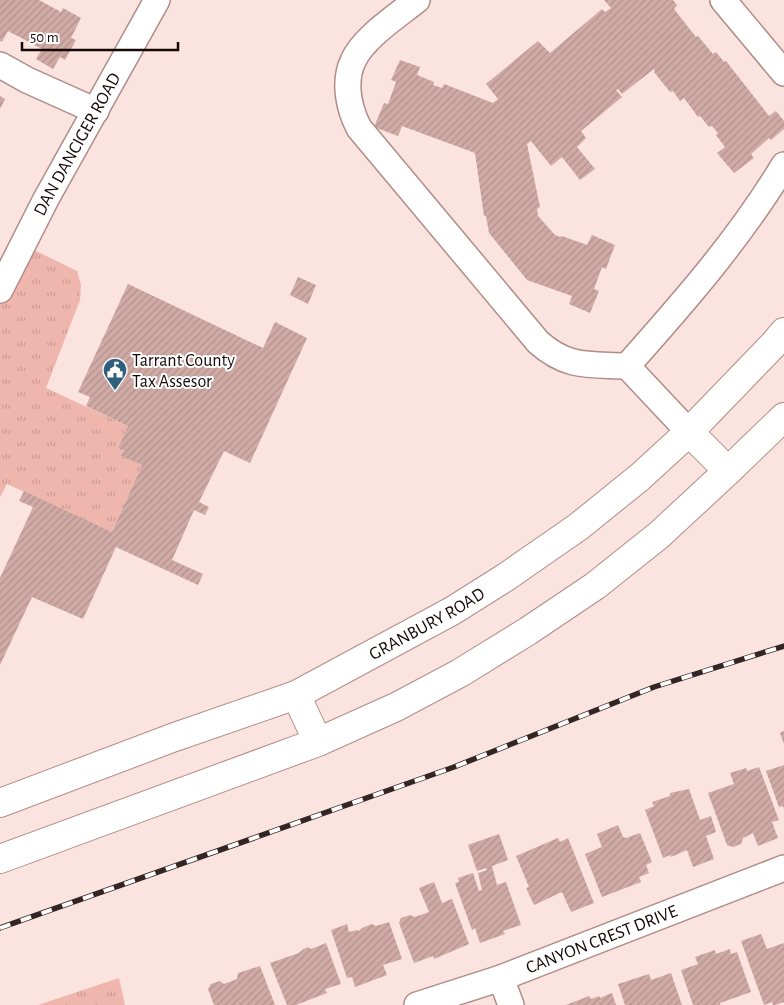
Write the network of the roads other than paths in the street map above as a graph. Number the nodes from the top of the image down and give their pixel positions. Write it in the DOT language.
graph roads {
  1 [pos="156,0"];
  2 [pos="417,0"];
  3 [pos="723,0"];
  4 [pos="0,66"];
  5 [pos="784,73"];
  6 [pos="96,111"];
  7 [pos="784,165"];
  8 [pos="0,290"];
  9 [pos="784,332"];
  10 [pos="627,366"];
  11 [pos="784,417"];
  12 [pos="689,432"];
  13 [pos="728,471"];
  14 [pos="293,687"];
  15 [pos="318,742"];
  16 [pos="0,803"];
  17 [pos="0,859"];
  18 [pos="784,868"];
  19 [pos="501,978"];
  20 [pos="417,1005"];
  21 [pos="511,1005"];
  1 -- 6 [label="street, DAN DANCIGER ROAD"];
  2 -- 10 [label="street"];
  3 -- 5 [label="street"];
  4 -- 6 [label="street"];
  6 -- 8 [label="street, DAN DANCIGER ROAD"];
  7 -- 10 [label="street"];
  9 -- 12 [label="main road, GRANBURY ROAD"];
  10 -- 12 [label="street"];
  11 -- 13 [label="main road"];
  12 -- 13 [label="main road"];
  12 -- 14 [label="main road, GRANBURY ROAD"];
  13 -- 15 [label="main road"];
  14 -- 15 [label="main road"];
  14 -- 16 [label="main road, GRANBURY ROAD"];
  15 -- 17 [label="main road"];
  18 -- 19 [label="street, CANYON CREST DRIVE"];
  19 -- 20 [label="street, CANYON CREST DRIVE"];
  19 -- 21 [label="street"];
}
